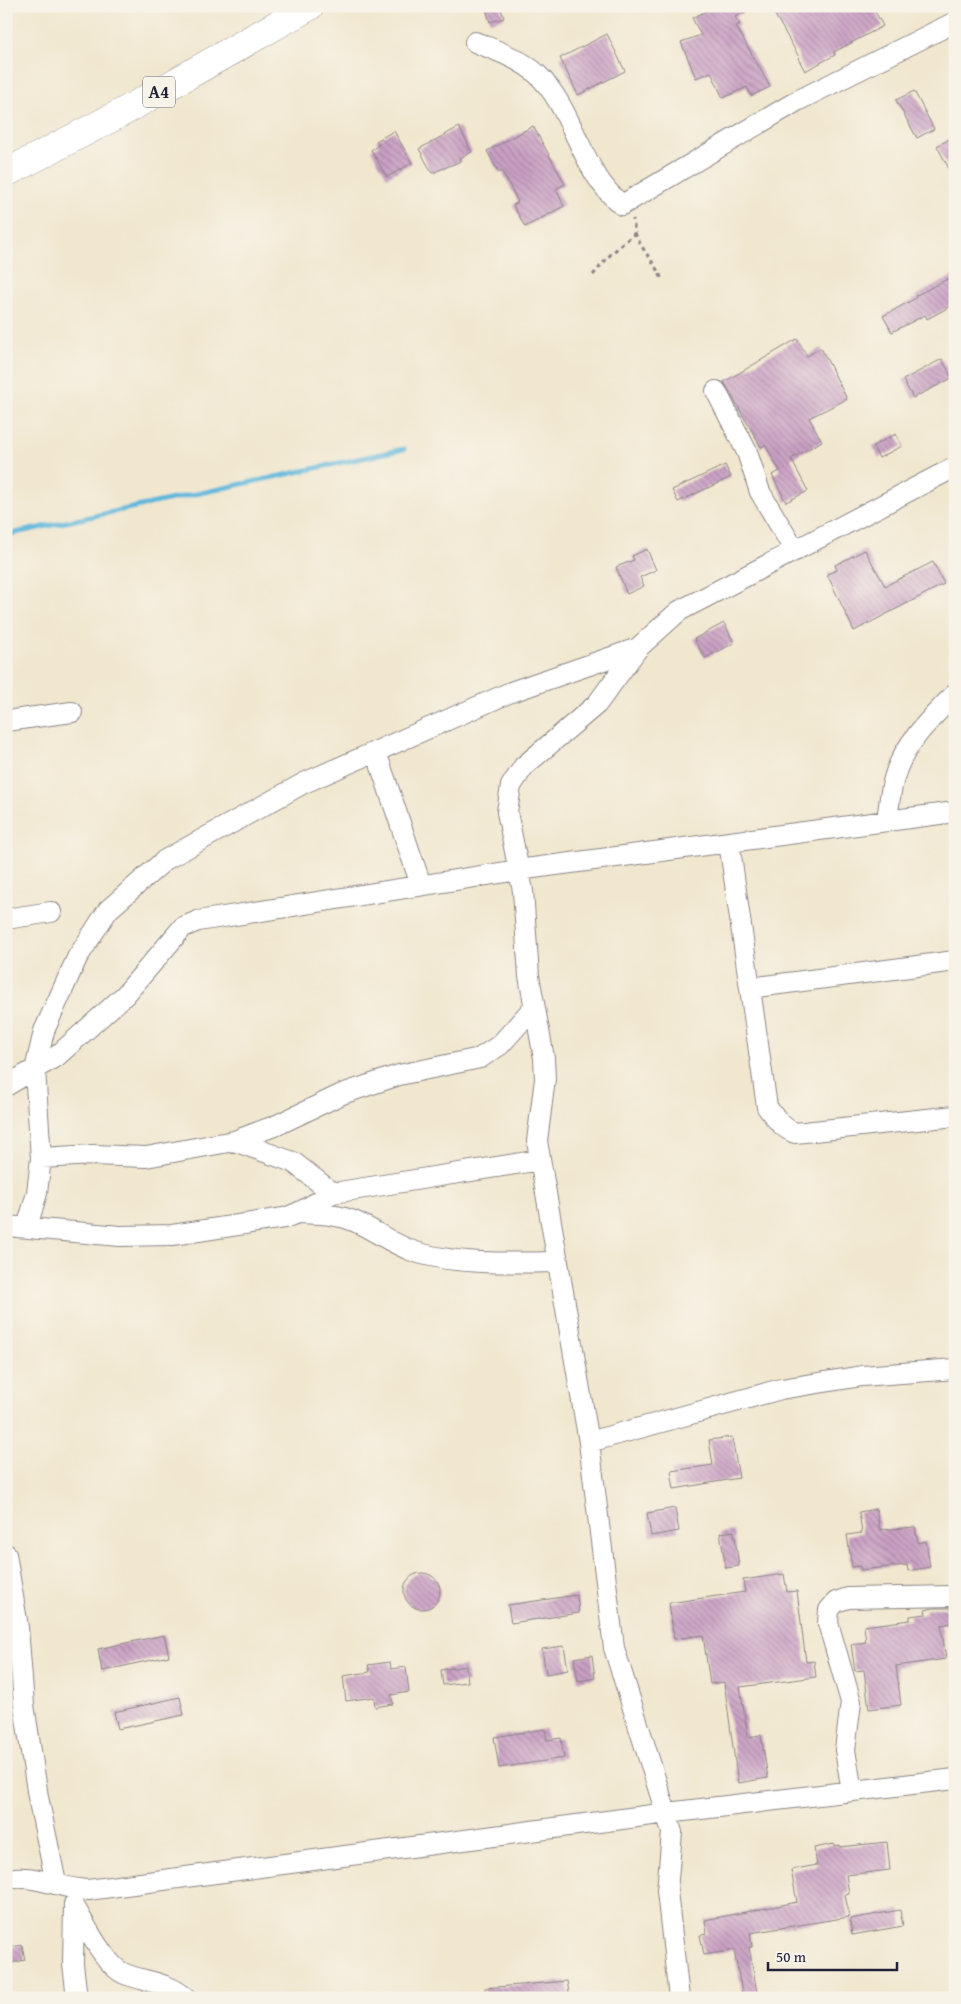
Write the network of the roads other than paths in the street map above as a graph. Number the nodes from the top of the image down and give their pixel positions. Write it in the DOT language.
graph roads {
  1 [pos="310,6"];
  2 [pos="955,22"];
  3 [pos="475,42"];
  4 [pos="6,173"];
  5 [pos="716,391"];
  6 [pos="955,467"];
  7 [pos="795,550"];
  8 [pos="638,648"];
  9 [pos="955,694"];
  10 [pos="72,712"];
  11 [pos="6,721"];
  12 [pos="376,752"];
  13 [pos="955,812"];
  14 [pos="887,821"];
  15 [pos="729,842"];
  16 [pos="518,870"];
  17 [pos="421,885"];
  18 [pos="51,912"];
  19 [pos="6,919"];
  20 [pos="955,961"];
  21 [pos="750,988"];
  22 [pos="534,1007"];
  23 [pos="35,1070"];
  24 [pos="6,1086"];
  25 [pos="955,1116"];
  26 [pos="234,1141"];
  27 [pos="41,1158"];
  28 [pos="540,1160"];
  29 [pos="332,1193"];
  30 [pos="299,1213"];
  31 [pos="6,1226"];
  32 [pos="26,1227"];
  33 [pos="558,1262"];
  34 [pos="955,1369"];
  35 [pos="589,1442"];
  36 [pos="6,1554"];
  37 [pos="955,1596"];
  38 [pos="15,1707"];
  39 [pos="955,1779"];
  40 [pos="852,1791"];
  41 [pos="667,1813"];
  42 [pos="6,1879"];
  43 [pos="68,1893"];
  44 [pos="77,1998"];
  45 [pos="186,1998"];
  46 [pos="679,1998"];
  1 -- 4 [label="main road, A4"];
  2 -- 3 [label="street"];
  5 -- 7 [label="street"];
  6 -- 7 [label="street"];
  7 -- 8 [label="street"];
  8 -- 12 [label="street"];
  8 -- 16 [label="street"];
  9 -- 14 [label="street"];
  10 -- 11 [label="street"];
  12 -- 17 [label="street"];
  12 -- 23 [label="street"];
  13 -- 14 [label="street"];
  14 -- 15 [label="street"];
  15 -- 16 [label="street"];
  15 -- 21 [label="street"];
  16 -- 17 [label="street"];
  16 -- 22 [label="street"];
  17 -- 23 [label="street"];
  18 -- 19 [label="street"];
  20 -- 21 [label="street"];
  21 -- 25 [label="street"];
  22 -- 26 [label="street"];
  22 -- 28 [label="street"];
  23 -- 24 [label="street"];
  23 -- 27 [label="street"];
  26 -- 27 [label="street"];
  26 -- 29 [label="street"];
  27 -- 32 [label="street"];
  28 -- 29 [label="street"];
  28 -- 33 [label="street"];
  29 -- 30 [label="street"];
  30 -- 32 [label="street"];
  30 -- 33 [label="street"];
  31 -- 32 [label="street"];
  33 -- 35 [label="street"];
  34 -- 35 [label="street"];
  35 -- 41 [label="street"];
  36 -- 38 [label="street"];
  37 -- 40 [label="street"];
  38 -- 43 [label="street"];
  39 -- 40 [label="street"];
  40 -- 41 [label="street"];
  41 -- 43 [label="street"];
  41 -- 46 [label="street"];
  42 -- 43 [label="street"];
  43 -- 44 [label="street"];
  43 -- 45 [label="street"];
}
